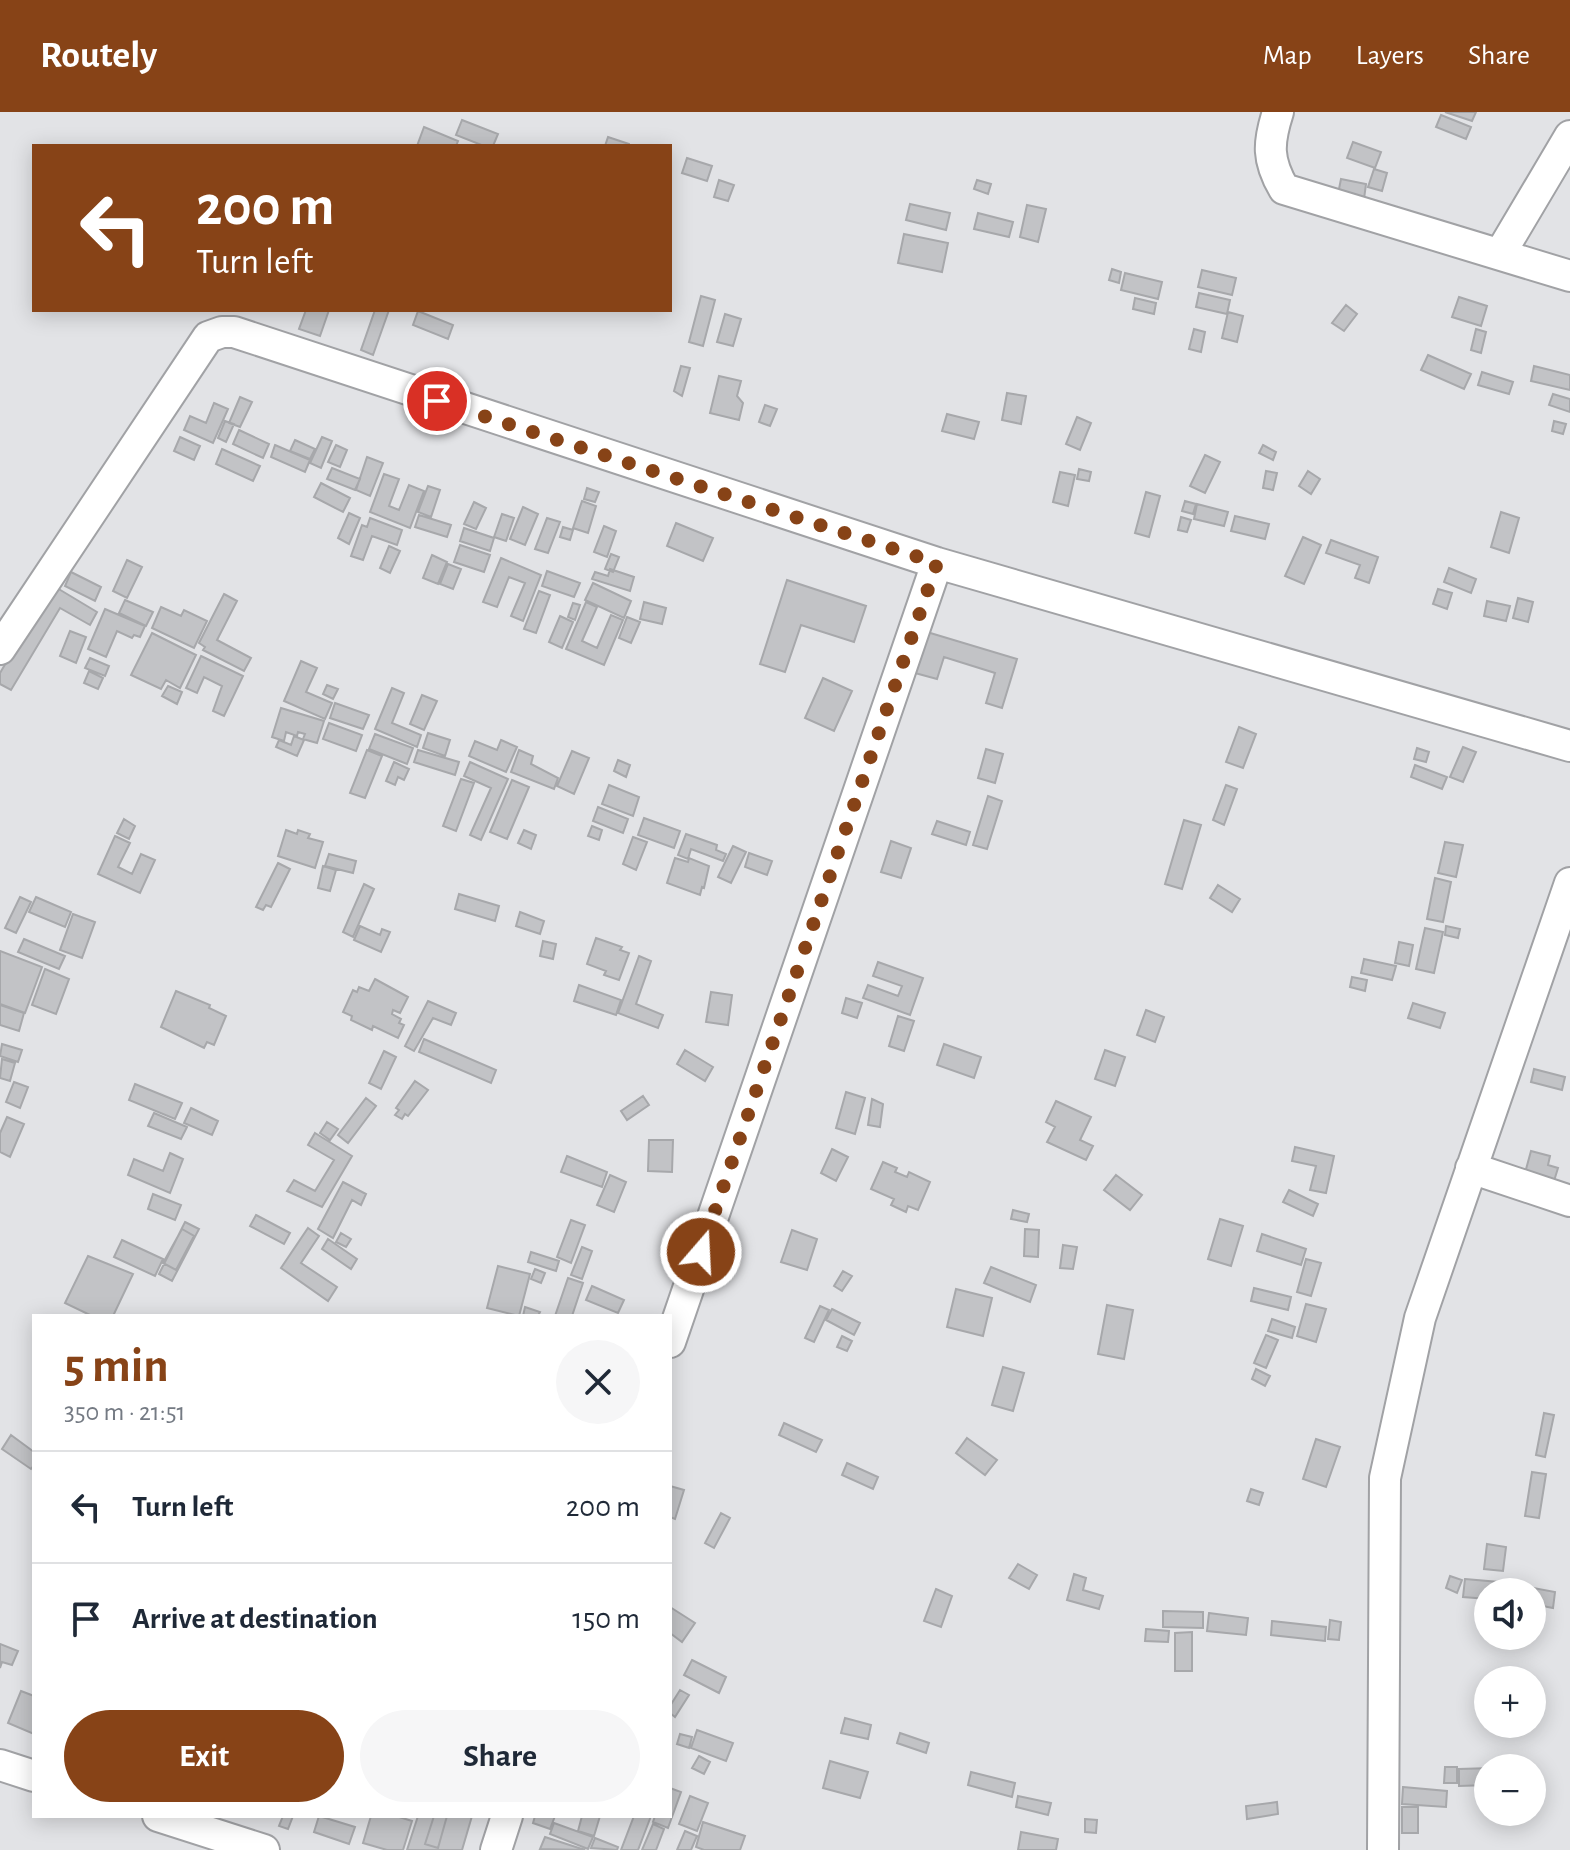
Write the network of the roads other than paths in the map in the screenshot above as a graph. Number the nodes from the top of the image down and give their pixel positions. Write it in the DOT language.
graph roads {
  1 [pos="1278,112"];
  2 [pos="1570,136"];
  3 [pos="1500,254"];
  4 [pos="1570,276"];
  5 [pos="937,563"];
  6 [pos="0,649"];
  7 [pos="1570,746"];
  8 [pos="1570,883"];
  9 [pos="1471,1168"];
  10 [pos="1570,1201"];
  11 [pos="672,1336"];
  12 [pos="0,1765"];
  13 [pos="32,1775"];
  14 [pos="164,1818"];
  15 [pos="506,1818"];
  16 [pos="264,1850"];
  17 [pos="496,1850"];
  18 [pos="1383,1850"];
  1 -- 3 [label="street"];
  2 -- 3 [label="street"];
  3 -- 4 [label="street"];
  5 -- 6 [label="street"];
  5 -- 7 [label="street"];
  5 -- 11 [label="street"];
  8 -- 9 [label="street"];
  9 -- 10 [label="street"];
  9 -- 18 [label="street"];
  12 -- 13 [label="street"];
  14 -- 16 [label="street"];
  15 -- 17 [label="street"];
}
